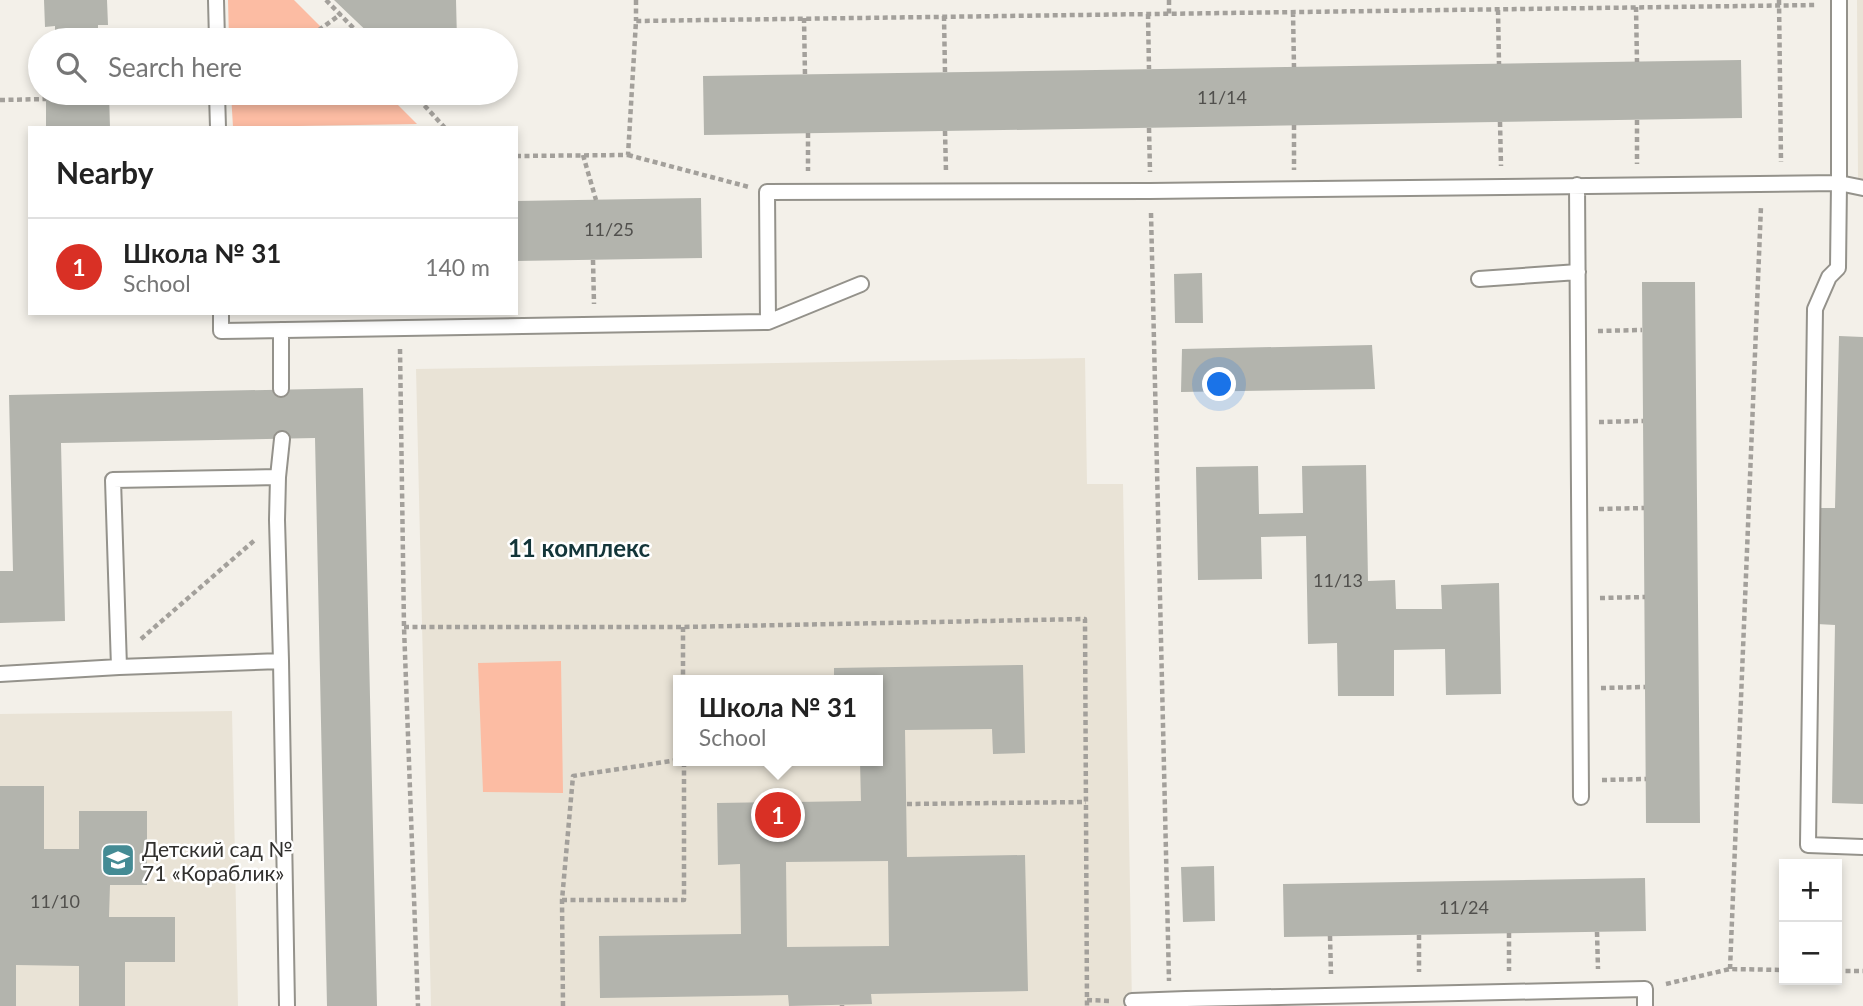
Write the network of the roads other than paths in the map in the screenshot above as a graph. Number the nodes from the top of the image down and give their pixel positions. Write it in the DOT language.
graph roads {
  1 [pos="216,0"];
  2 [pos="1839,2"];
  3 [pos="217,28"];
  4 [pos="218,105"];
  5 [pos="218,126"];
  6 [pos="1839,183"];
  7 [pos="1577,185"];
  8 [pos="1863,188"];
  9 [pos="1578,272"];
  10 [pos="1479,279"];
  11 [pos="861,284"];
  12 [pos="220,315"];
  13 [pos="768,322"];
  14 [pos="281,330"];
  15 [pos="281,389"];
  16 [pos="282,439"];
  17 [pos="278,477"];
  18 [pos="281,661"];
  19 [pos="119,663"];
  20 [pos="0,674"];
  21 [pos="1581,797"];
  22 [pos="1863,847"];
  23 [pos="1132,1001"];
  24 [pos="1186,1002"];
  25 [pos="287,1006"];
  26 [pos="1645,1006"];
  1 -- 3 [label="lane"];
  2 -- 6 [label="lane"];
  4 -- 5 [label="lane"];
  6 -- 7 [label="lane"];
  6 -- 8 [label="lane"];
  6 -- 22 [label="lane"];
  7 -- 9 [label="lane"];
  7 -- 13 [label="lane"];
  9 -- 10 [label="lane"];
  9 -- 21 [label="lane"];
  11 -- 13 [label="lane"];
  12 -- 14 [label="lane"];
  13 -- 14 [label="lane"];
  14 -- 15 [label="lane"];
  16 -- 17 [label="lane"];
  17 -- 18 [label="lane"];
  17 -- 19 [label="lane"];
  18 -- 19 [label="lane"];
  18 -- 25 [label="lane"];
  19 -- 20 [label="lane"];
  23 -- 24 [label="lane"];
  24 -- 26 [label="lane"];
}
